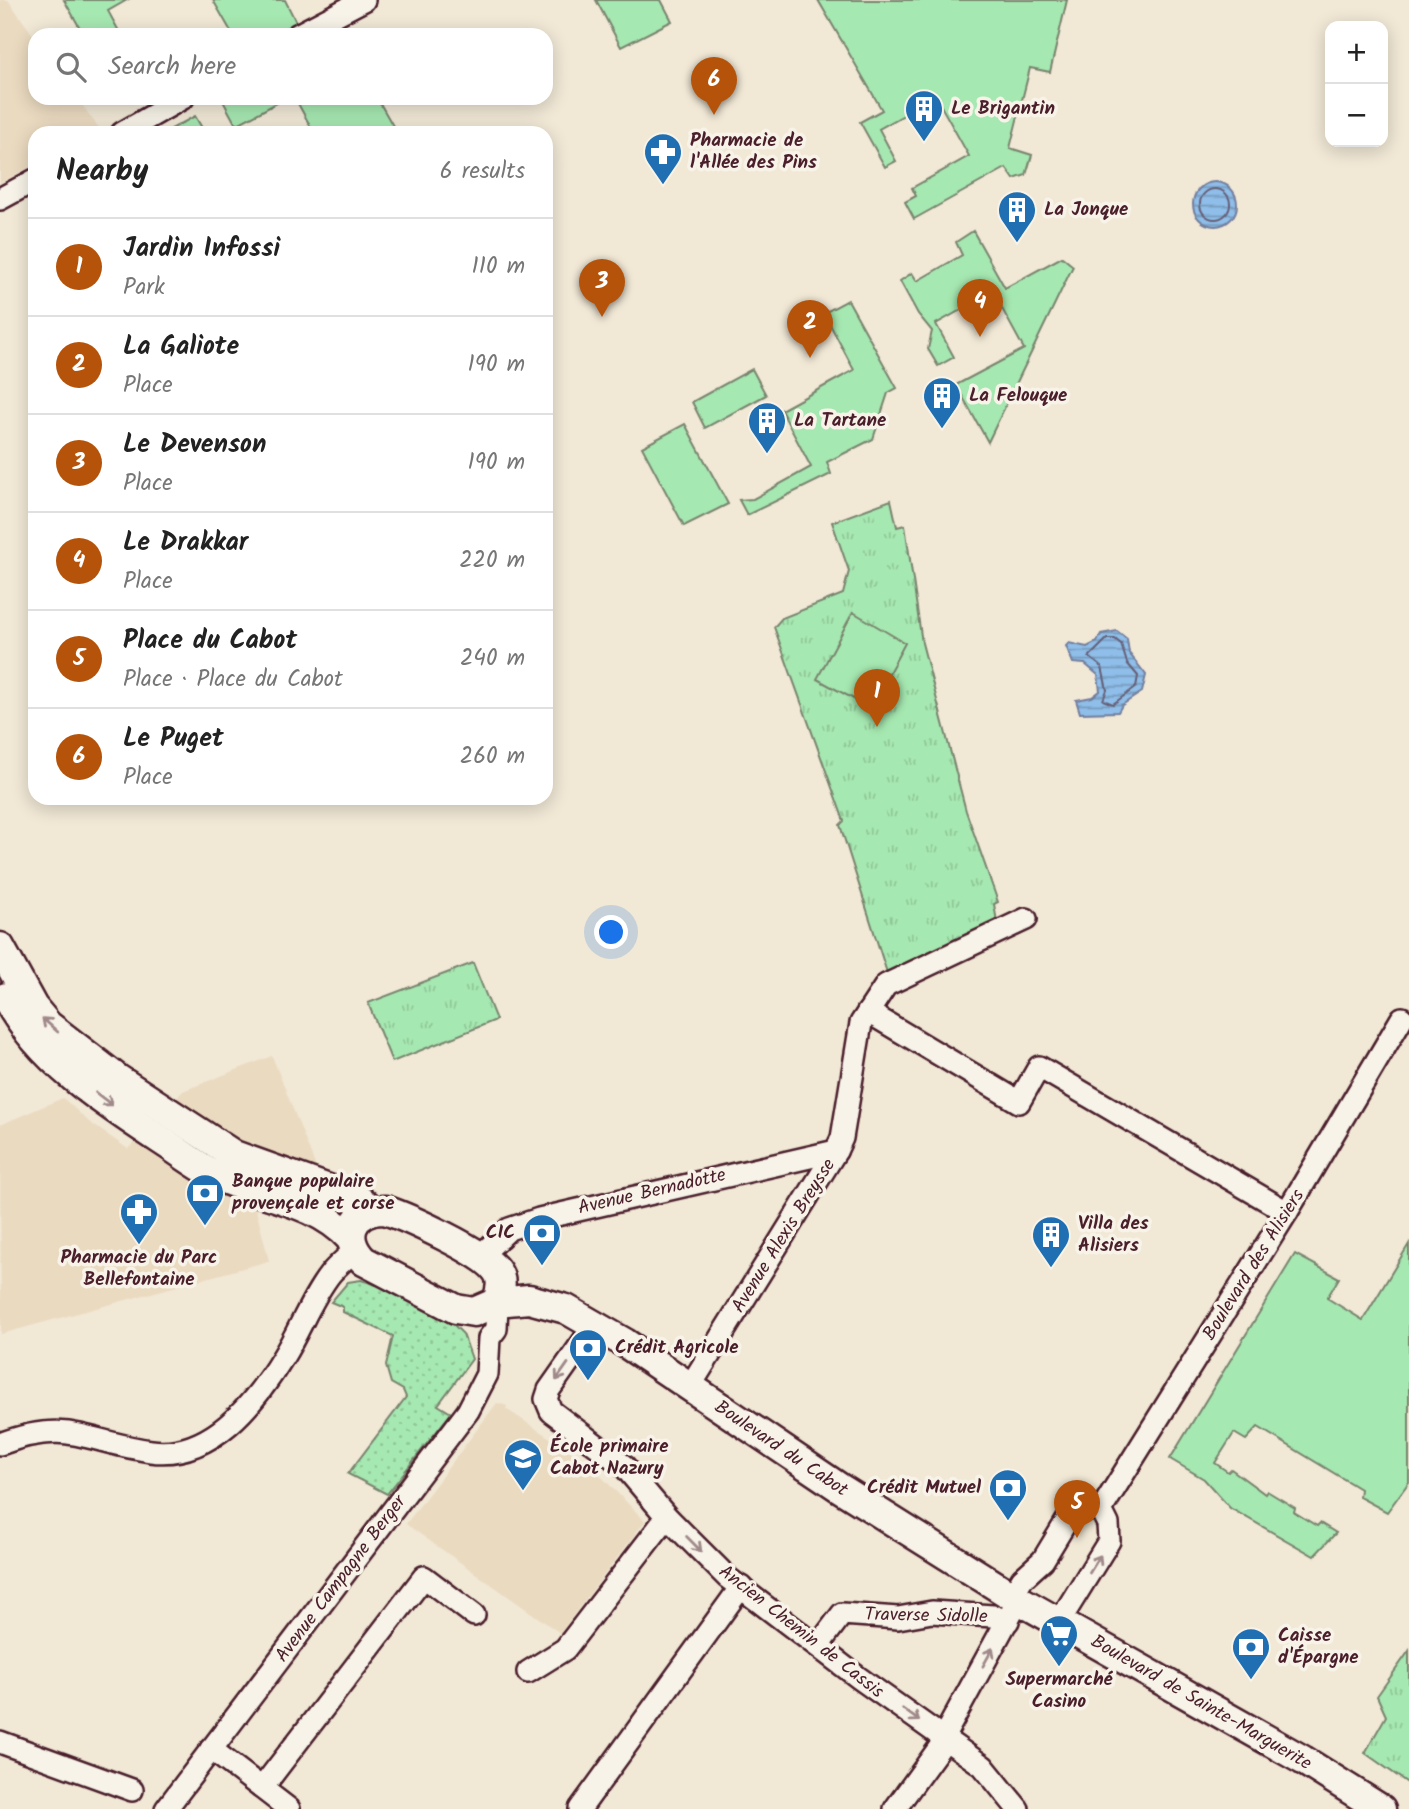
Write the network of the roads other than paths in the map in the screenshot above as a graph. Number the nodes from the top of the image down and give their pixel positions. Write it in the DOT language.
graph roads {
  1 [pos="364,0"];
  2 [pos="310,28"];
  3 [pos="171,105"];
  4 [pos="134,126"];
  5 [pos="28,184"];
  6 [pos="0,199"];
  7 [pos="1026,919"];
  8 [pos="0,947"];
  9 [pos="0,986"];
  10 [pos="868,1012"];
  11 [pos="1402,1018"];
  12 [pos="104,1067"];
  13 [pos="67,1070"];
  14 [pos="170,1146"];
  15 [pos="836,1151"];
  16 [pos="234,1155"];
  17 [pos="371,1209"];
  18 [pos="1287,1212"];
  19 [pos="352,1245"];
  20 [pos="480,1256"];
  21 [pos="499,1291"];
  22 [pos="467,1313"];
  23 [pos="594,1326"];
  24 [pos="489,1338"];
  25 [pos="690,1388"];
  26 [pos="0,1444"];
  27 [pos="1101,1510"];
  28 [pos="667,1517"];
  29 [pos="741,1587"];
  30 [pos="1013,1605"];
  31 [pos="474,1615"];
  32 [pos="1059,1622"];
  33 [pos="818,1646"];
  34 [pos="528,1672"];
  35 [pos="944,1739"];
  36 [pos="0,1742"];
  37 [pos="211,1749"];
  38 [pos="262,1788"];
  39 [pos="132,1790"];
  40 [pos="166,1809"];
  41 [pos="289,1809"];
  42 [pos="580,1809"];
  43 [pos="895,1809"];
  44 [pos="1018,1809"];
  45 [pos="1381,1809"];
  1 -- 2 [label="street"];
  3 -- 4 [label="street"];
  5 -- 6 [label="street"];
  7 -- 10 [label="street, Avenue Alexis Breysse"];
  12 -- 8 [label="street, one-way"];
  9 -- 13 [label="street"];
  10 -- 15 [label="street, Avenue Alexis Breysse"];
  10 -- 18 [label="street"];
  11 -- 18 [label="street, Boulevard des Alisiers"];
  12 -- 13 [label="street"];
  12 -- 16 [label="street"];
  13 -- 14 [label="street, one-way"];
  14 -- 16 [label="street"];
  14 -- 19 [label="street"];
  15 -- 20 [label="street, Avenue Bernadotte"];
  15 -- 25 [label="street, Avenue Alexis Breysse"];
  16 -- 17 [label="street"];
  17 -- 19 [label="street"];
  17 -- 20 [label="street"];
  18 -- 27 [label="street, Boulevard des Alisiers"];
  19 -- 22 [label="street"];
  19 -- 26 [label="street"];
  20 -- 21 [label="street"];
  21 -- 22 [label="street, Boulevard du Cabot"];
  21 -- 23 [label="street, Boulevard du Cabot"];
  21 -- 24 [label="street, Avenue Campagne Berger"];
  22 -- 24 [label="street"];
  23 -- 25 [label="street, Boulevard du Cabot"];
  23 -- 28 [label="street, Ancien Chemin de Cassis, one-way"];
  24 -- 37 [label="street, Avenue Campagne Berger"];
  25 -- 30 [label="street, Boulevard du Cabot"];
  27 -- 30 [label="street"];
  32 -- 27 [label="street, one-way"];
  28 -- 29 [label="street, Ancien Chemin de Cassis, one-way"];
  28 -- 34 [label="street"];
  29 -- 33 [label="street, Ancien Chemin de Cassis"];
  29 -- 42 [label="street"];
  30 -- 32 [label="street, Boulevard de Sainte-Marguerite"];
  30 -- 33 [label="street, Traverse Sidolle"];
  35 -- 30 [label="street, one-way"];
  31 -- 38 [label="street"];
  32 -- 45 [label="street, Boulevard de Sainte-Marguerite"];
  33 -- 35 [label="street, Ancien Chemin de Cassis, one-way"];
  35 -- 43 [label="street"];
  35 -- 44 [label="street, Ancien Chemin de Cassis"];
  36 -- 39 [label="street"];
  37 -- 38 [label="street"];
  37 -- 40 [label="street, Avenue Campagne Berger"];
  38 -- 41 [label="street"];
}
